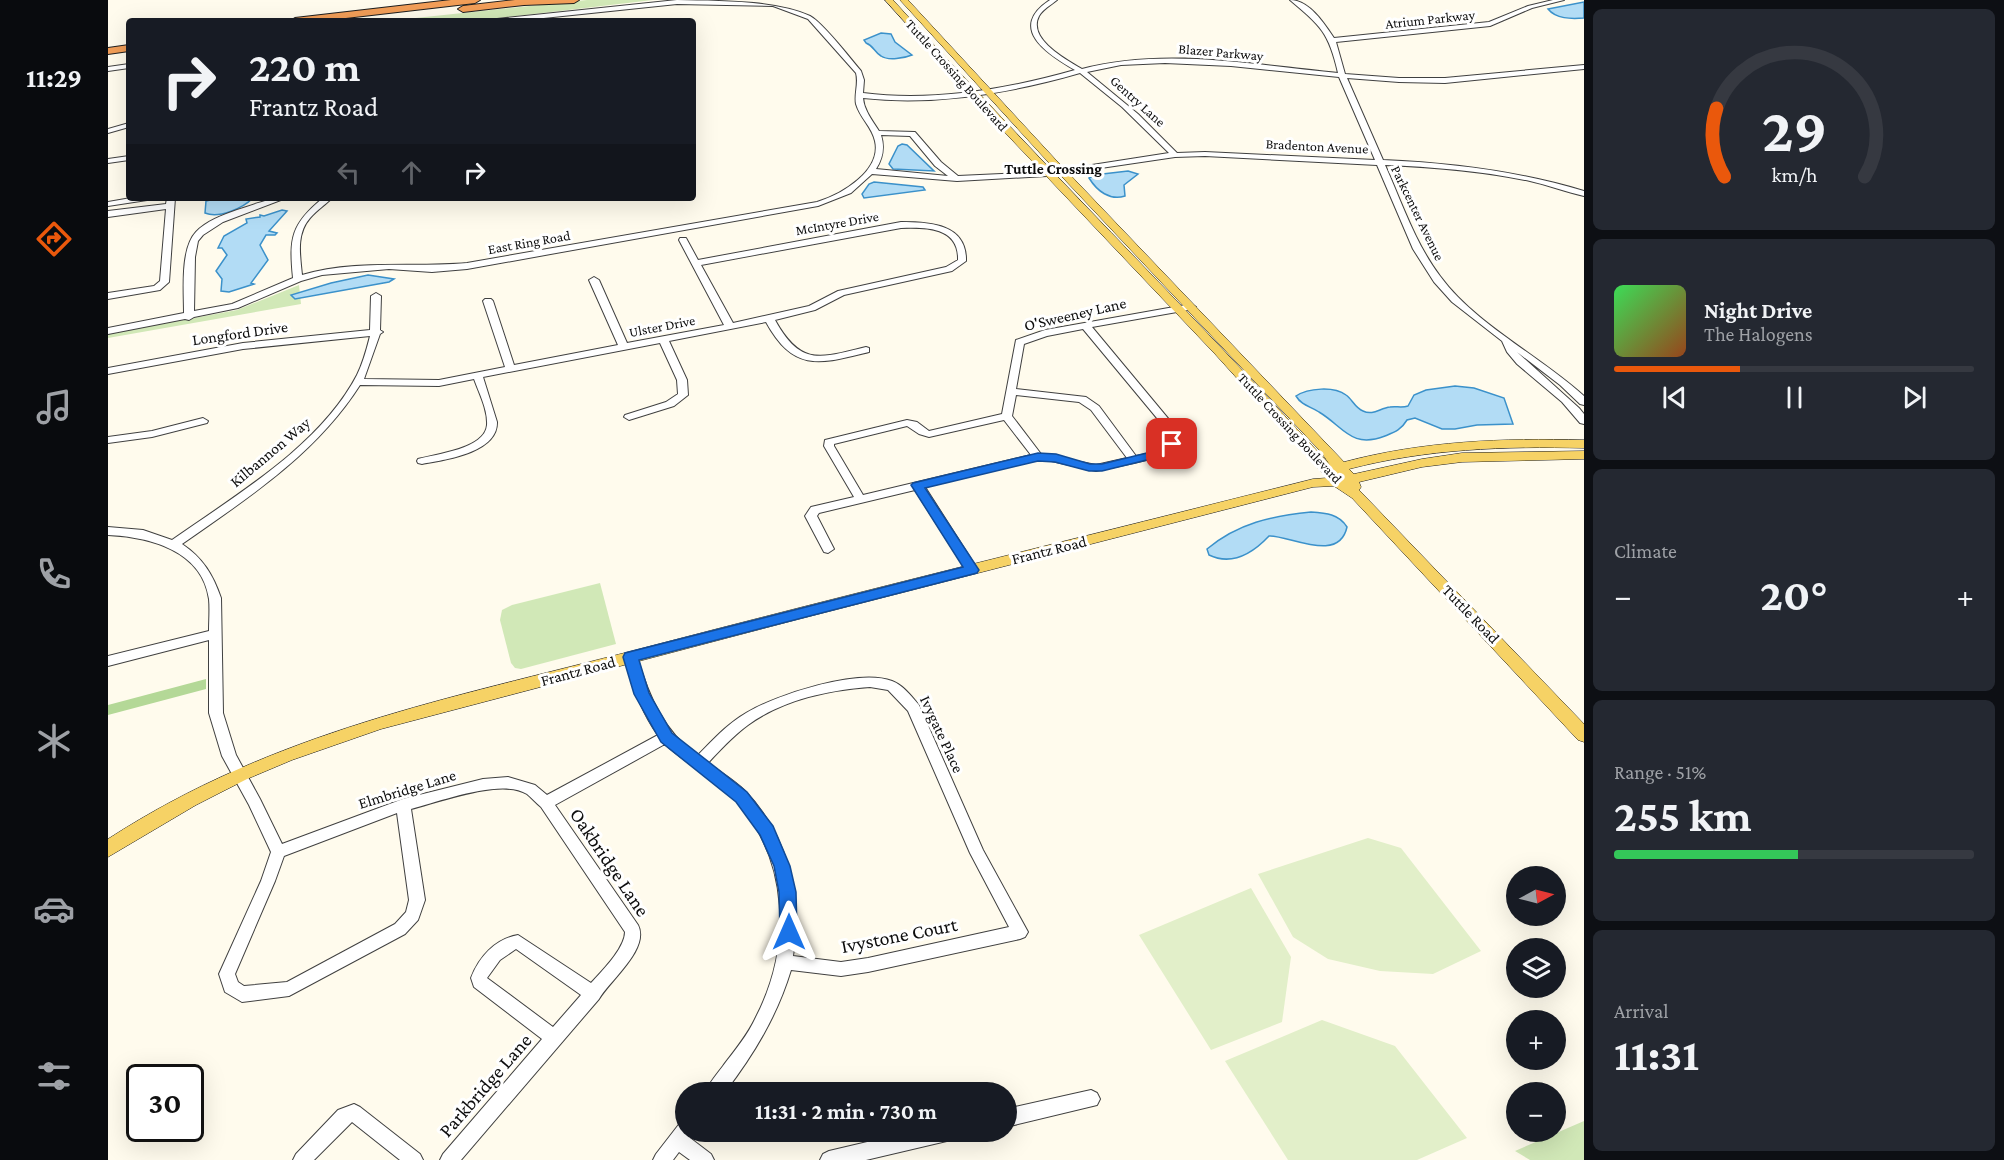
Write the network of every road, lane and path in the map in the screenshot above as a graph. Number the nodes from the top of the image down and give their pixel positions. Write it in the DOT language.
graph roads {
  1 [pos="444,0"];
  2 [pos="475,0"];
  3 [pos="539,0"];
  4 [pos="574,0"];
  5 [pos="889,0"];
  6 [pos="904,0"];
  7 [pos="1054,0"];
  8 [pos="1293,0"];
  9 [pos="1562,0"];
  10 [pos="511,3"];
  11 [pos="342,15"];
  12 [pos="318,18"];
  13 [pos="385,18"];
  14 [pos="525,18"];
  15 [pos="126,40"];
  16 [pos="1332,40"];
  17 [pos="108,43"];
  18 [pos="126,48"];
  19 [pos="108,51"];
  20 [pos="1584,62"];
  21 [pos="126,66"];
  22 [pos="1584,67"];
  23 [pos="108,69"];
  24 [pos="1078,69"];
  25 [pos="1341,74"];
  26 [pos="984,86"];
  27 [pos="968,88"];
  28 [pos="859,95"];
  29 [pos="126,126"];
  30 [pos="108,131"];
  31 [pos="876,133"];
  32 [pos="1175,155"];
  33 [pos="126,158"];
  34 [pos="108,161"];
  35 [pos="1379,163"];
  36 [pos="869,171"];
  37 [pos="1062,171"];
  38 [pos="1047,174"];
  39 [pos="959,181"];
  40 [pos="1584,194"];
  41 [pos="128,201"];
  42 [pos="274,201"];
  43 [pos="324,201"];
  44 [pos="170,202"];
  45 [pos="108,204"];
  46 [pos="108,214"];
  47 [pos="683,240"];
  48 [pos="962,261"];
  49 [pos="696,262"];
  50 [pos="298,279"];
  51 [pos="594,280"];
  52 [pos="108,296"];
  53 [pos="376,296"];
  54 [pos="488,301"];
  55 [pos="1184,307"];
  56 [pos="189,317"];
  57 [pos="769,319"];
  58 [pos="730,326"];
  59 [pos="1086,326"];
  60 [pos="108,332"];
  61 [pos="378,332"];
  62 [pos="664,339"];
  63 [pos="1506,342"];
  64 [pos="624,347"];
  65 [pos="866,350"];
  66 [pos="511,370"];
  67 [pos="108,371"];
  68 [pos="478,376"];
  69 [pos="358,382"];
  70 [pos="1011,391"];
  71 [pos="1584,402"];
  72 [pos="1007,416"];
  73 [pos="629,417"];
  74 [pos="1584,421"];
  75 [pos="203,422"];
  76 [pos="108,440"];
  77 [pos="1584,444"];
  78 [pos="1584,455"];
  79 [pos="1038,457"];
  80 [pos="1134,460"];
  81 [pos="422,461"];
  82 [pos="1344,479"];
  83 [pos="918,485"];
  84 [pos="861,500"];
  85 [pos="108,531"];
  86 [pos="174,544"];
  87 [pos="828,549"];
  88 [pos="972,570"];
  89 [pos="216,634"];
  90 [pos="631,657"];
  91 [pos="108,661"];
  92 [pos="1584,735"];
  93 [pos="666,737"];
  94 [pos="698,764"];
  95 [pos="240,774"];
  96 [pos="546,803"];
  97 [pos="403,805"];
  98 [pos="108,849"];
  99 [pos="278,852"];
  100 [pos="1020,932"];
  101 [pos="633,940"];
  102 [pos="785,962"];
  103 [pos="593,994"];
  104 [pos="555,1039"];
  105 [pos="721,1082"];
  106 [pos="1091,1098"];
  107 [pos="1017,1115"];
  108 [pos="676,1142"];
  109 [pos="688,1142"];
  110 [pos="905,1142"];
  111 [pos="302,1160"];
  112 [pos="414,1160"];
  113 [pos="449,1160"];
  114 [pos="662,1160"];
  115 [pos="705,1160"];
  116 [pos="829,1160"];
  1 -- 11 [label="highway"];
  2 -- 11 [label="highway"];
  3 -- 10 [label="highway"];
  4 -- 10 [label="highway"];
  5 -- 27 [label="main road, Tuttle Crossing Boulevard"];
  6 -- 26 [label="main road, Tuttle Crossing Boulevard"];
  7 -- 24 [label="street, Gentry Lane"];
  8 -- 16 [label="street"];
  9 -- 16 [label="street, Atrium Parkway"];
  10 -- 13 [label="highway"];
  11 -- 12 [label="highway"];
  14 -- 28 [label="street"];
  15 -- 17 [label="highway"];
  16 -- 25 [label="street, Parkcenter Avenue"];
  18 -- 19 [label="highway"];
  20 -- 25 [label="street, Blazer Parkway"];
  21 -- 23 [label="street"];
  22 -- 25 [label="street, Blazer Parkway"];
  24 -- 25 [label="street, Blazer Parkway"];
  24 -- 26 [label="street, Blazer Parkway"];
  24 -- 32 [label="street, Gentry Lane"];
  25 -- 35 [label="street, Parkcenter Avenue"];
  26 -- 27 [label="street, Blazer Parkway"];
  26 -- 37 [label="main road, Tuttle Crossing Boulevard"];
  27 -- 28 [label="street, Blazer Parkway"];
  27 -- 38 [label="main road, Tuttle Crossing Boulevard"];
  28 -- 31 [label="street"];
  29 -- 30 [label="street"];
  31 -- 36 [label="street"];
  31 -- 39 [label="street"];
  32 -- 35 [label="street, Bradenton Avenue"];
  32 -- 37 [label="street, Bradenton Avenue"];
  33 -- 34 [label="street"];
  35 -- 40 [label="street, Bradenton Avenue"];
  35 -- 63 [label="street, Parkcenter Avenue"];
  36 -- 39 [label="street, Bradenton Avenue"];
  36 -- 50 [label="street, East Ring Road"];
  37 -- 38 [label="street, Bradenton Avenue"];
  37 -- 55 [label="main road, Tuttle Crossing Boulevard"];
  38 -- 39 [label="street, Bradenton Avenue"];
  38 -- 55 [label="main road, Tuttle Crossing Boulevard"];
  41 -- 45 [label="street"];
  42 -- 56 [label="street"];
  43 -- 50 [label="street"];
  44 -- 46 [label="street"];
  44 -- 52 [label="street"];
  47 -- 49 [label="street"];
  48 -- 49 [label="street, McIntyre Drive"];
  48 -- 57 [label="street, Ulster Drive"];
  49 -- 58 [label="street"];
  50 -- 56 [label="street, East Ring Road"];
  51 -- 64 [label="street"];
  53 -- 61 [label="street, Kilbannon Way"];
  54 -- 66 [label="street"];
  55 -- 59 [label="street, O'Sweeney Lane"];
  55 -- 82 [label="main road, Tuttle Crossing Boulevard"];
  56 -- 60 [label="street, East Ring Road"];
  57 -- 58 [label="street, Ulster Drive"];
  57 -- 65 [label="street"];
  58 -- 62 [label="street, Ulster Drive"];
  59 -- 70 [label="street, O'Sweeney Lane"];
  59 -- 80 [label="street"];
  61 -- 67 [label="street, Longford Drive"];
  61 -- 69 [label="street, Kilbannon Way"];
  62 -- 64 [label="street, Ulster Drive"];
  62 -- 73 [label="street"];
  63 -- 71 [label="street, Parkcenter Avenue"];
  63 -- 74 [label="street, Parkcenter Avenue"];
  64 -- 66 [label="street, Ulster Drive"];
  66 -- 68 [label="street, Ulster Drive"];
  68 -- 69 [label="street, Ulster Drive"];
  68 -- 81 [label="street"];
  69 -- 86 [label="street, Kilbannon Way"];
  70 -- 72 [label="street, O'Sweeney Lane"];
  70 -- 80 [label="street"];
  72 -- 79 [label="street"];
  72 -- 84 [label="street"];
  75 -- 76 [label="street"];
  77 -- 82 [label="main road"];
  78 -- 82 [label="main road, Frantz Road"];
  79 -- 80 [label="street"];
  79 -- 83 [label="street"];
  82 -- 88 [label="main road, Frantz Road"];
  82 -- 92 [label="main road, Tuttle Road"];
  83 -- 84 [label="street"];
  83 -- 88 [label="street"];
  84 -- 87 [label="street"];
  85 -- 86 [label="street"];
  86 -- 89 [label="street"];
  88 -- 90 [label="main road, Frantz Road"];
  89 -- 91 [label="street"];
  89 -- 95 [label="street"];
  90 -- 93 [label="street"];
  90 -- 95 [label="main road, Frantz Road"];
  93 -- 94 [label="street"];
  93 -- 96 [label="street, Oakbridge Lane"];
  94 -- 100 [label="street, Ivygate Place"];
  94 -- 102 [label="street"];
  95 -- 98 [label="main road, Frantz Road"];
  95 -- 99 [label="street"];
  96 -- 97 [label="street, Elmbridge Lane"];
  96 -- 101 [label="street, Oakbridge Lane"];
  97 -- 99 [label="street, Elmbridge Lane"];
  97 -- 99 [label="street"];
  100 -- 102 [label="street, Ivystone Court"];
  101 -- 103 [label="street, Parkbridge Lane"];
  102 -- 105 [label="street"];
  103 -- 104 [label="street, Parkbridge Lane"];
  103 -- 104 [label="street, Parkbridge Lane"];
  104 -- 113 [label="street, Parkbridge Lane"];
  106 -- 107 [label="street"];
  108 -- 114 [label="street"];
  109 -- 115 [label="street"];
  110 -- 116 [label="street"];
  111 -- 112 [label="street"];
}
